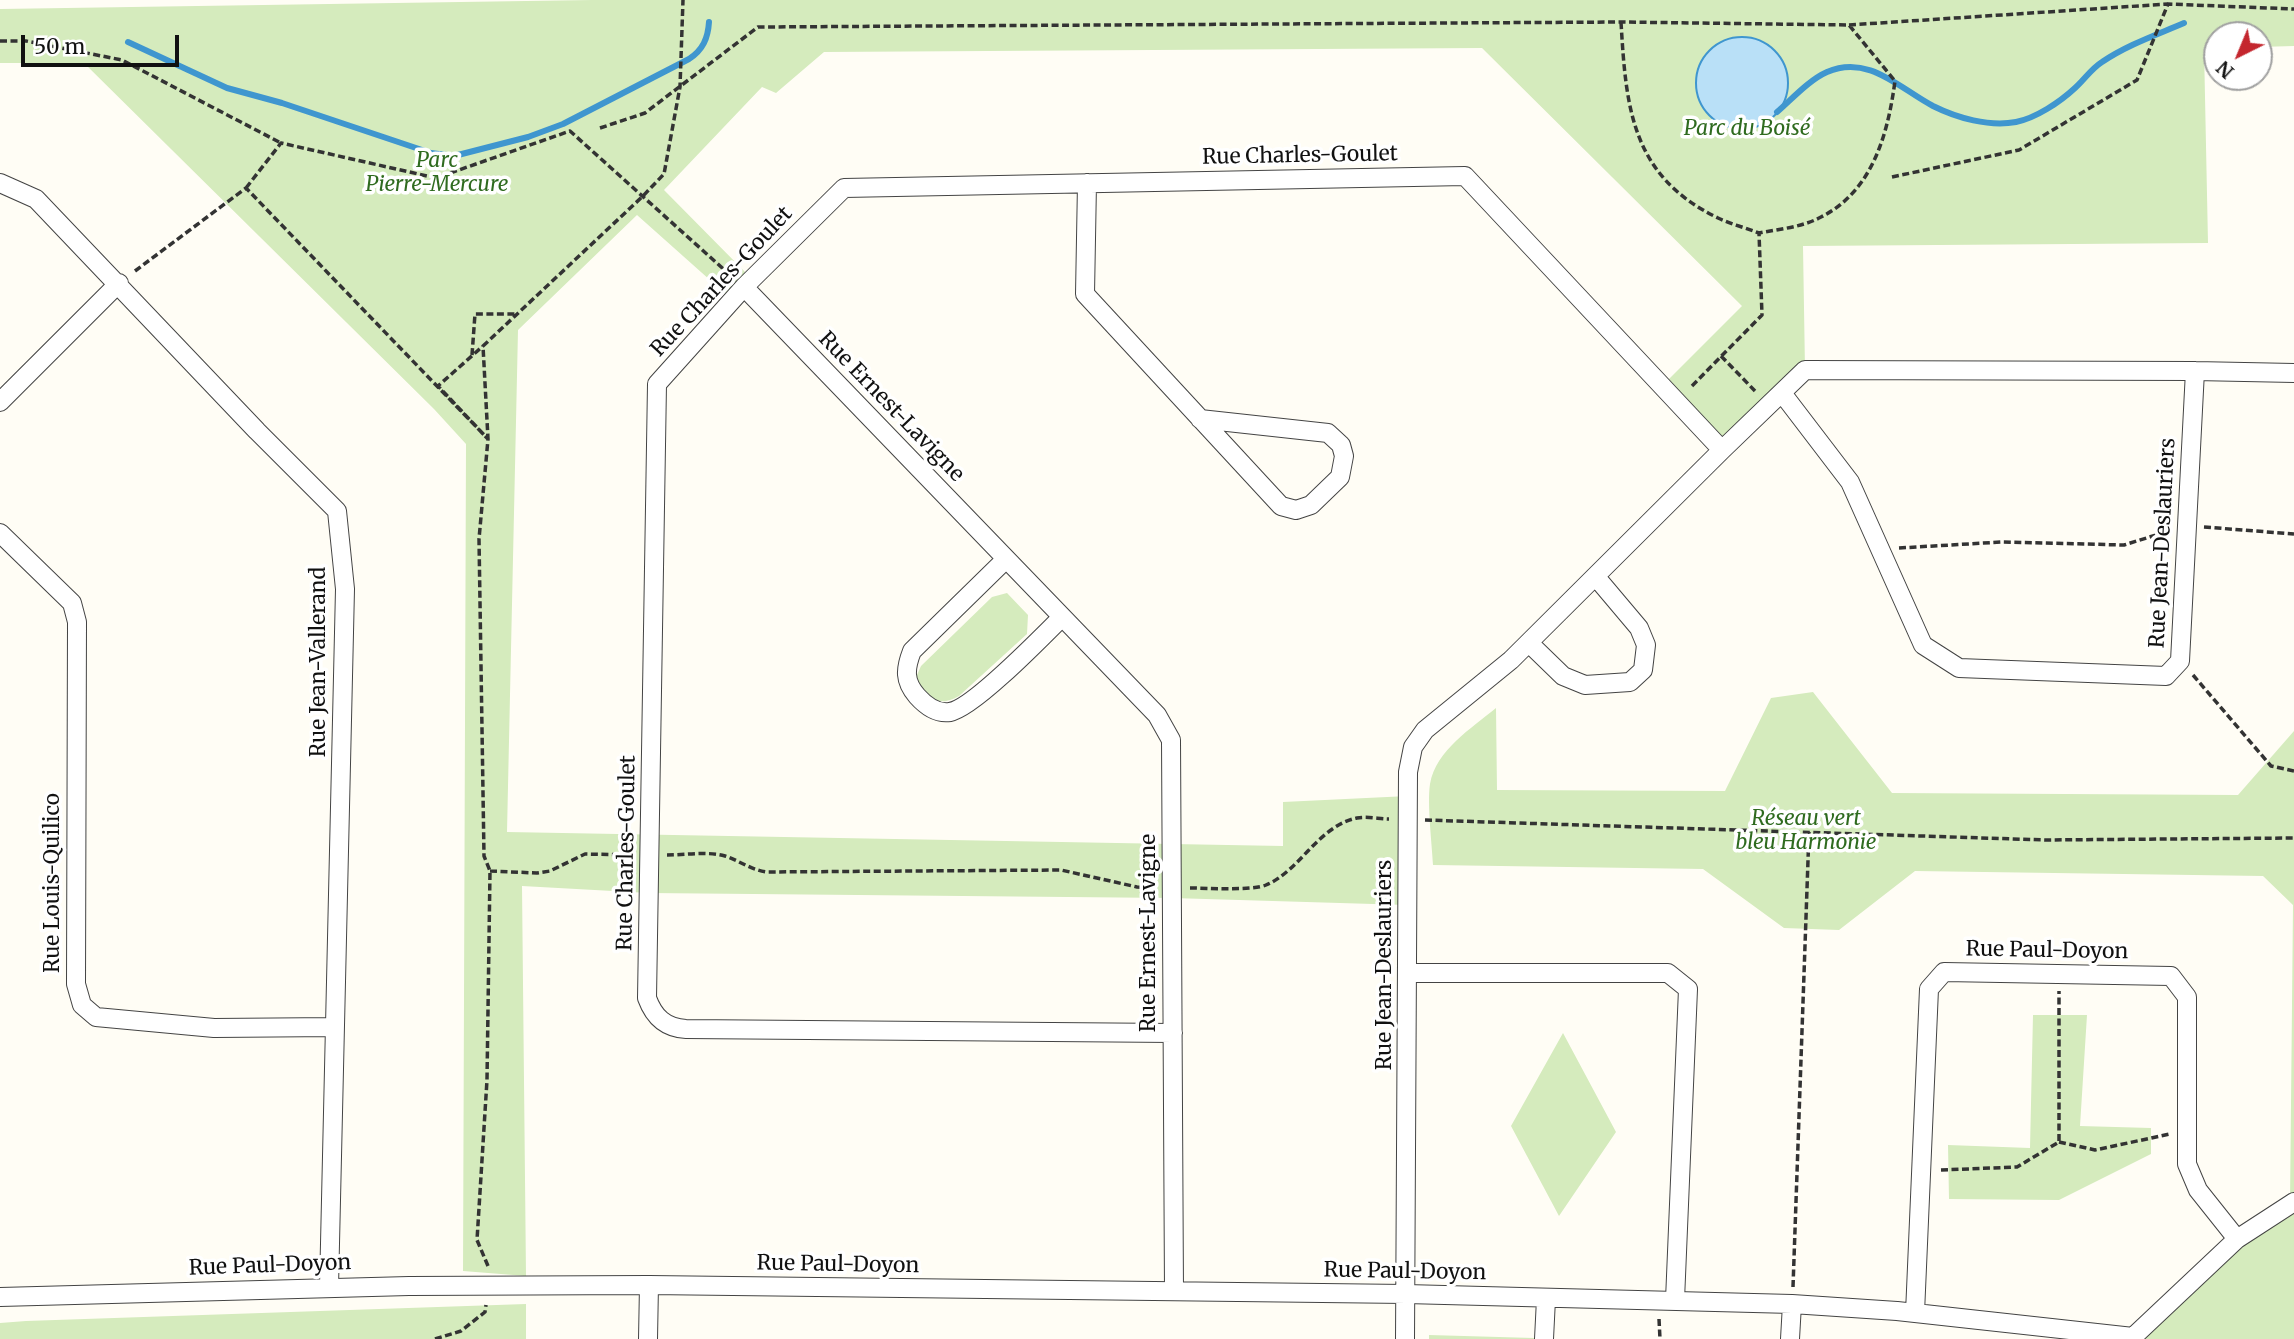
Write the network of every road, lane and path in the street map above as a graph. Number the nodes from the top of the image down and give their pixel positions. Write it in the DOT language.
graph roads {
  1 [pos="683,0"];
  2 [pos="2168,4"];
  3 [pos="2294,9"];
  4 [pos="1621,22"];
  5 [pos="1849,25"];
  6 [pos="0,41"];
  7 [pos="680,87"];
  8 [pos="600,128"];
  9 [pos="281,143"];
  10 [pos="1892,177"];
  11 [pos="0,183"];
  12 [pos="1087,183"];
  13 [pos="246,188"];
  14 [pos="642,197"];
  15 [pos="1759,233"];
  16 [pos="119,283"];
  17 [pos="744,287"];
  18 [pos="518,314"];
  19 [pos="483,346"];
  20 [pos="472,355"];
  21 [pos="1721,356"];
  22 [pos="2195,371"];
  23 [pos="2294,373"];
  24 [pos="1775,399"];
  25 [pos="1676,401"];
  26 [pos="0,402"];
  27 [pos="1200,419"];
  28 [pos="488,439"];
  29 [pos="1721,450"];
  30 [pos="2187,526"];
  31 [pos="0,533"];
  32 [pos="2294,534"];
  33 [pos="1879,549"];
  34 [pos="1006,559"];
  35 [pos="1596,577"];
  36 [pos="1062,617"];
  37 [pos="1529,643"];
  38 [pos="2180,660"];
  39 [pos="2294,771"];
  40 [pos="1809,832"];
  41 [pos="1407,973"];
  42 [pos="2059,974"];
  43 [pos="335,1027"];
  44 [pos="1173,1033"];
  45 [pos="2187,1130"];
  46 [pos="2059,1142"];
  47 [pos="1921,1170"];
  48 [pos="2294,1202"];
  49 [pos="2237,1239"];
  50 [pos="649,1285"];
  51 [pos="488,1286"];
  52 [pos="330,1287"];
  53 [pos="1174,1291"];
  54 [pos="1406,1294"];
  55 [pos="0,1297"];
  56 [pos="1546,1299"];
  57 [pos="1675,1300"];
  58 [pos="1792,1304"];
  59 [pos="1915,1313"];
  60 [pos="2134,1338"];
  61 [pos="435,1339"];
  62 [pos="648,1339"];
  63 [pos="1405,1339"];
  64 [pos="1544,1339"];
  65 [pos="1790,1339"];
  1 -- 7 [label="path"];
  2 -- 3 [label="path"];
  2 -- 5 [label="path"];
  2 -- 10 [label="path"];
  4 -- 5 [label="path"];
  4 -- 7 [label="path"];
  4 -- 15 [label="path"];
  5 -- 15 [label="path"];
  6 -- 9 [label="path"];
  7 -- 8 [label="path"];
  7 -- 14 [label="path"];
  9 -- 13 [label="path"];
  9 -- 14 [label="path"];
  11 -- 16 [label="street, Rue Jean-Vallerand"];
  12 -- 17 [label="street, Rue Charles-Goulet"];
  12 -- 25 [label="street, Rue Charles-Goulet"];
  12 -- 27 [label="street"];
  13 -- 16 [label="path"];
  13 -- 28 [label="path"];
  14 -- 17 [label="path"];
  14 -- 18 [label="path"];
  15 -- 21 [label="path"];
  16 -- 26 [label="street"];
  16 -- 43 [label="street, Rue Jean-Vallerand"];
  17 -- 34 [label="street, Rue Ernest-Lavigne"];
  17 -- 44 [label="street, Rue Charles-Goulet"];
  18 -- 19 [label="path"];
  18 -- 20 [label="path"];
  19 -- 20 [label="path"];
  19 -- 28 [label="path"];
  20 -- 28 [label="path"];
  21 -- 24 [label="path"];
  21 -- 25 [label="path"];
  22 -- 23 [label="street, Rue Jean-Deslauriers"];
  22 -- 24 [label="street, Rue Jean-Deslauriers"];
  22 -- 30 [label="street, Rue Jean-Deslauriers"];
  24 -- 29 [label="street, Rue Jean-Deslauriers"];
  24 -- 33 [label="street, Rue Jean-Deslauriers"];
  25 -- 29 [label="street, Rue Charles-Goulet"];
  27 -- 27 [label="street"];
  28 -- 51 [label="path"];
  29 -- 35 [label="street, Rue Jean-Deslauriers"];
  30 -- 32 [label="path"];
  30 -- 33 [label="path"];
  30 -- 38 [label="street, Rue Jean-Deslauriers"];
  31 -- 43 [label="street, Rue Louis-Quilico"];
  33 -- 38 [label="street, Rue Jean-Deslauriers"];
  34 -- 36 [label="street, Rue Ernest-Lavigne"];
  34 -- 36 [label="street"];
  35 -- 37 [label="street, Rue Jean-Deslauriers"];
  35 -- 37 [label="street"];
  36 -- 44 [label="street, Rue Ernest-Lavigne"];
  37 -- 41 [label="street, Rue Jean-Deslauriers"];
  38 -- 39 [label="path"];
  40 -- 58 [label="path"];
  41 -- 54 [label="street, Rue Jean-Deslauriers"];
  41 -- 57 [label="street"];
  42 -- 45 [label="street, Rue Paul-Doyon"];
  42 -- 46 [label="path"];
  42 -- 47 [label="street, Rue Paul-Doyon"];
  43 -- 52 [label="street, Rue Jean-Vallerand"];
  44 -- 53 [label="street, Rue Ernest-Lavigne"];
  45 -- 46 [label="path"];
  45 -- 49 [label="street, Rue Paul-Doyon"];
  46 -- 47 [label="path"];
  47 -- 59 [label="street, Rue Paul-Doyon"];
  48 -- 49 [label="street, Rue Paul-Doyon"];
  49 -- 60 [label="street, Rue Paul-Doyon"];
  50 -- 51 [label="street, Rue Paul-Doyon"];
  50 -- 53 [label="street, Rue Paul-Doyon"];
  50 -- 62 [label="street"];
  51 -- 52 [label="street, Rue Paul-Doyon"];
  51 -- 61 [label="path"];
  52 -- 55 [label="street, Rue Paul-Doyon"];
  53 -- 54 [label="street, Rue Paul-Doyon"];
  54 -- 56 [label="street, Rue Paul-Doyon"];
  54 -- 63 [label="street, Rue Jean-Deslauriers"];
  56 -- 57 [label="street, Rue Paul-Doyon"];
  56 -- 64 [label="street"];
  57 -- 58 [label="street, Rue Paul-Doyon"];
  58 -- 59 [label="street, Rue Paul-Doyon"];
  58 -- 65 [label="street"];
  59 -- 60 [label="street, Rue Paul-Doyon"];
}
